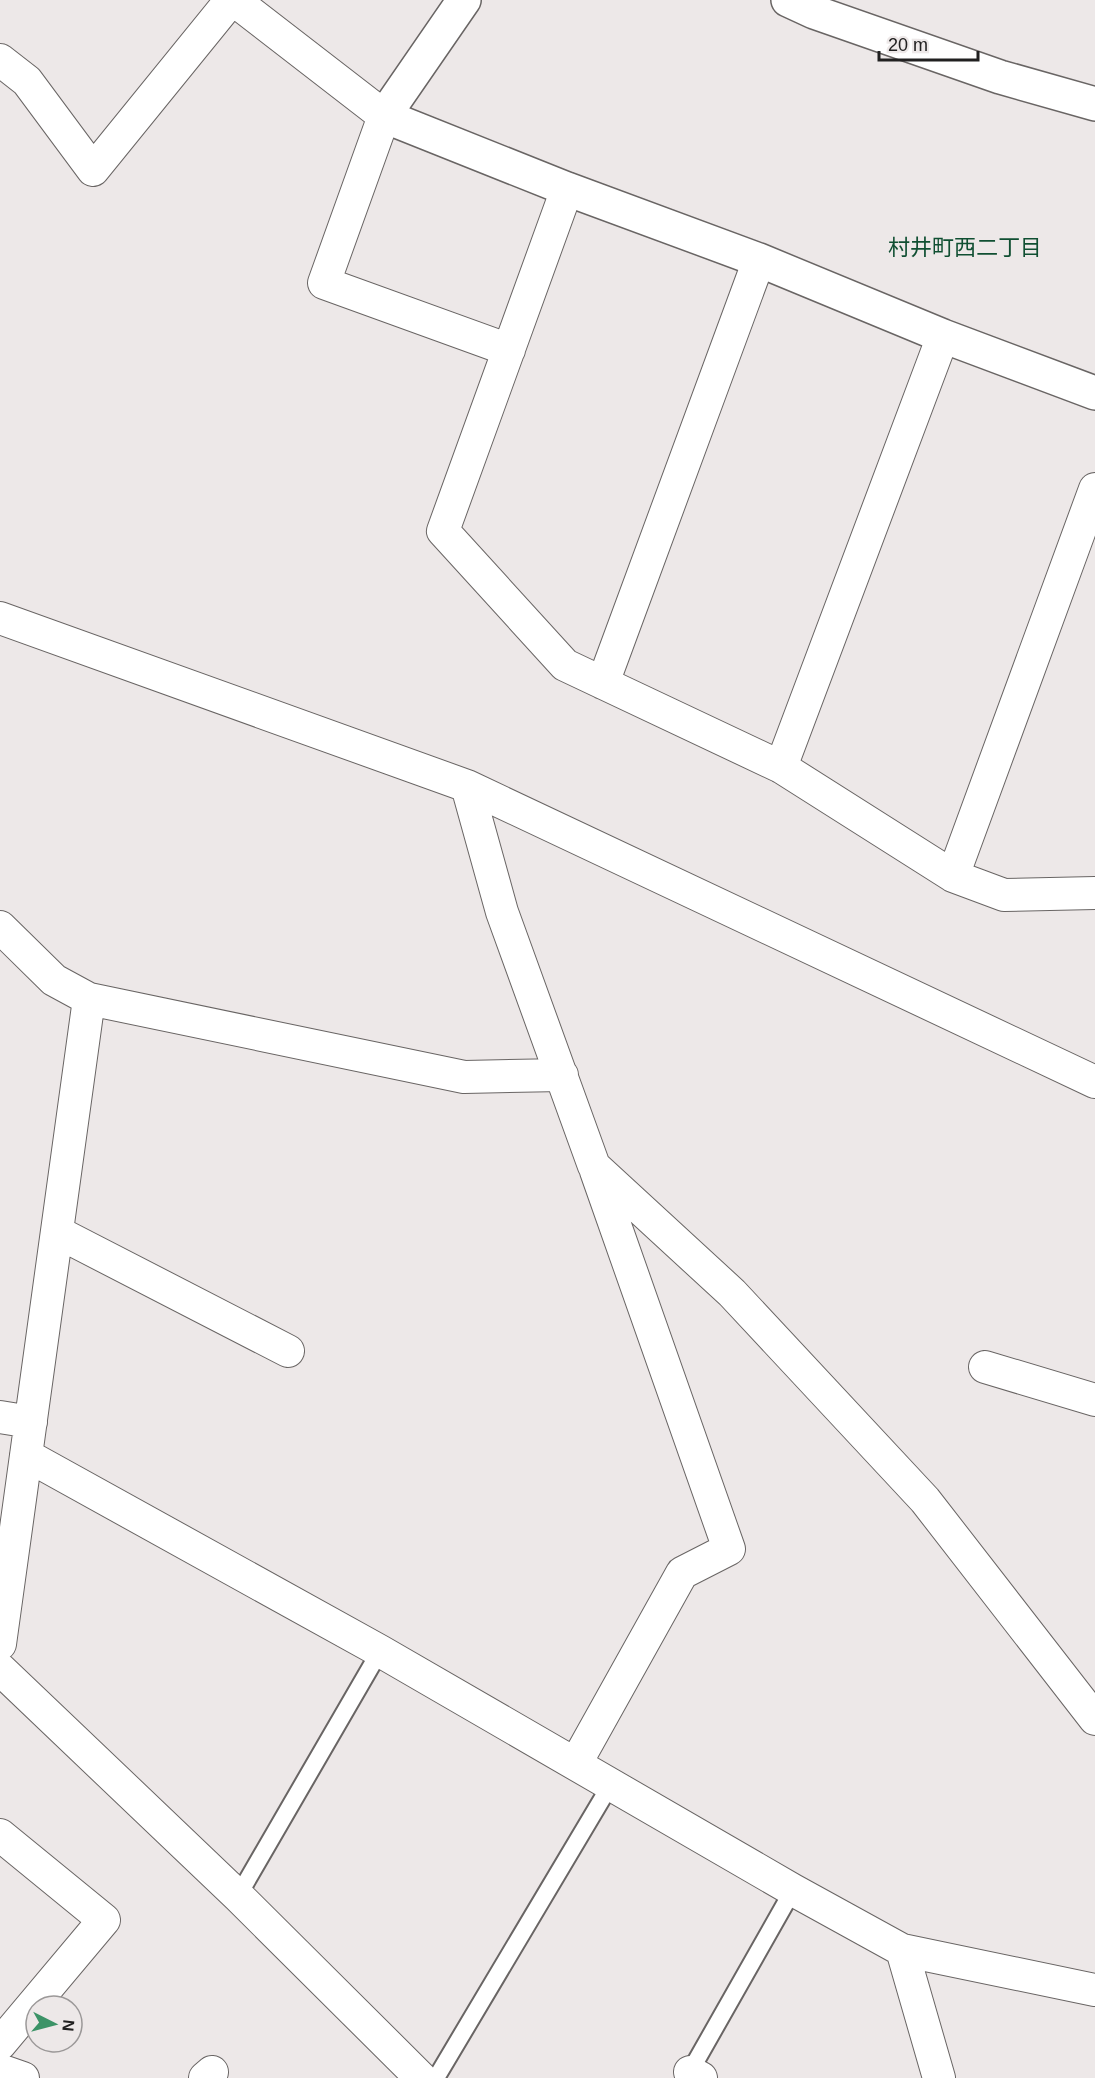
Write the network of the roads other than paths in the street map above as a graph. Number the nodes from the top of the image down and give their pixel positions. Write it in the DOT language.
graph roads {
  1 [pos="233,0"];
  2 [pos="464,0"];
  3 [pos="788,0"];
  4 [pos="0,60"];
  5 [pos="1095,104"];
  6 [pos="384,116"];
  7 [pos="567,189"];
  8 [pos="759,261"];
  9 [pos="943,336"];
  10 [pos="509,350"];
  11 [pos="1095,393"];
  12 [pos="1095,489"];
  13 [pos="0,618"];
  14 [pos="603,683"];
  15 [pos="781,768"];
  16 [pos="467,786"];
  17 [pos="953,876"];
  18 [pos="1095,893"];
  19 [pos="0,927"];
  20 [pos="89,999"];
  21 [pos="562,1075"];
  22 [pos="1095,1082"];
  23 [pos="594,1166"];
  24 [pos="57,1232"];
  25 [pos="288,1350"];
  26 [pos="985,1368"];
  27 [pos="1095,1400"];
  28 [pos="0,1417"];
  29 [pos="31,1422"];
  30 [pos="26,1455"];
  31 [pos="0,1644"];
  32 [pos="380,1651"];
  33 [pos="0,1669"];
  34 [pos="1095,1719"];
  35 [pos="576,1763"];
  36 [pos="612,1784"];
  37 [pos="0,1834"];
  38 [pos="793,1890"];
  39 [pos="238,1896"];
  40 [pos="902,1950"];
  41 [pos="1095,1990"];
  42 [pos="0,2044"];
  43 [pos="0,2070"];
  44 [pos="692,2076"];
  45 [pos="23,2078"];
  46 [pos="421,2078"];
  47 [pos="436,2078"];
  48 [pos="939,2078"];
  1 -- 4 [label="street"];
  1 -- 6 [label="street"];
  2 -- 6 [label="street"];
  3 -- 5 [label="street"];
  6 -- 7 [label="street"];
  6 -- 10 [label="street"];
  7 -- 8 [label="street"];
  7 -- 10 [label="street"];
  8 -- 9 [label="street"];
  8 -- 14 [label="street"];
  9 -- 11 [label="street"];
  9 -- 15 [label="street"];
  10 -- 14 [label="street"];
  12 -- 17 [label="street"];
  13 -- 16 [label="street"];
  14 -- 15 [label="street"];
  15 -- 17 [label="street"];
  16 -- 21 [label="street"];
  16 -- 22 [label="street"];
  17 -- 18 [label="street"];
  19 -- 20 [label="street"];
  20 -- 21 [label="street"];
  20 -- 24 [label="street"];
  21 -- 23 [label="street"];
  23 -- 34 [label="street"];
  23 -- 35 [label="street"];
  24 -- 25 [label="street"];
  24 -- 29 [label="street"];
  26 -- 27 [label="street"];
  28 -- 29 [label="street"];
  29 -- 30 [label="street"];
  30 -- 31 [label="street"];
  30 -- 32 [label="street"];
  32 -- 35 [label="street"];
  32 -- 39 [label="lane"];
  33 -- 39 [label="street"];
  35 -- 36 [label="street"];
  36 -- 38 [label="street"];
  36 -- 47 [label="lane"];
  37 -- 42 [label="street"];
  38 -- 40 [label="street"];
  38 -- 44 [label="lane"];
  39 -- 46 [label="street"];
  40 -- 41 [label="street"];
  40 -- 48 [label="street"];
  43 -- 45 [label="street"];
}
